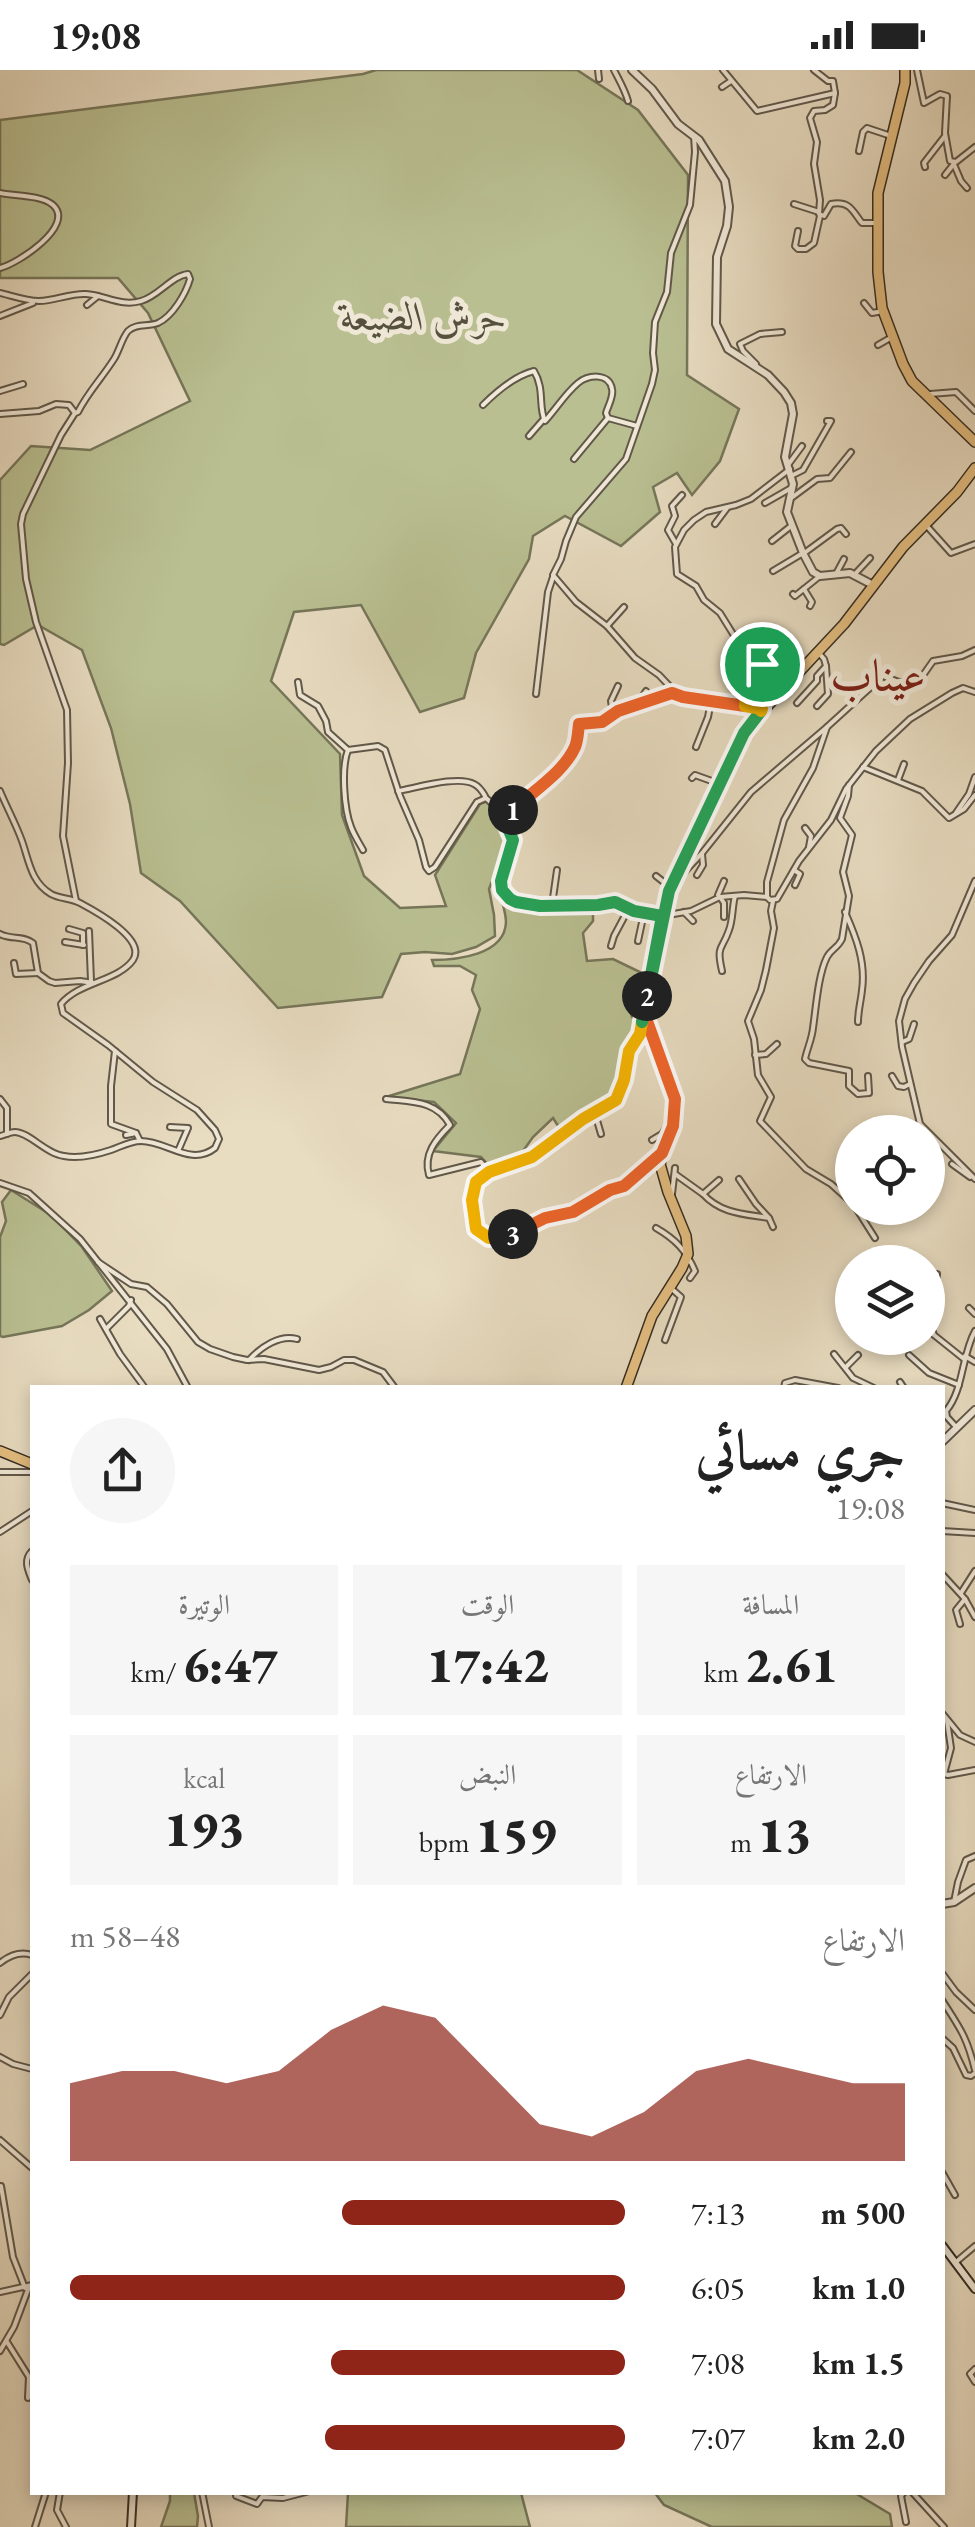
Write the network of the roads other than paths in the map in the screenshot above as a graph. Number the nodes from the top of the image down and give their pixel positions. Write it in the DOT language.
graph roads {
  1 [pos="598,70"];
  2 [pos="614,70"];
  3 [pos="632,70"];
  4 [pos="724,70"];
  5 [pos="814,70"];
  6 [pos="905,70"];
  7 [pos="917,70"];
  8 [pos="599,79"];
  9 [pos="731,81"];
  10 [pos="722,87"];
  11 [pos="835,94"];
  12 [pos="628,101"];
  13 [pos="694,136"];
  14 [pos="891,136"];
  15 [pos="945,136"];
  16 [pos="975,147"];
  17 [pos="859,151"];
  18 [pos="953,164"];
  19 [pos="925,167"];
  20 [pos="945,175"];
  21 [pos="967,188"];
  22 [pos="0,193"];
  23 [pos="794,204"];
  24 [pos="820,214"];
  25 [pos="877,223"];
  26 [pos="798,231"];
  27 [pos="0,268"];
  28 [pos="0,293"];
  29 [pos="98,296"];
  30 [pos="38,301"];
  31 [pos="864,303"];
  32 [pos="88,305"];
  33 [pos="883,311"];
  34 [pos="0,316"];
  35 [pos="782,332"];
  36 [pos="892,337"];
  37 [pos="878,345"];
  38 [pos="763,371"];
  39 [pos="24,384"];
  40 [pos="0,392"];
  41 [pos="925,395"];
  42 [pos="483,405"];
  43 [pos="975,411"];
  44 [pos="75,412"];
  45 [pos="0,414"];
  46 [pos="608,418"];
  47 [pos="543,420"];
  48 [pos="828,421"];
  49 [pos="638,426"];
  50 [pos="530,436"];
  51 [pos="975,442"];
  52 [pos="802,446"];
  53 [pos="850,452"];
  54 [pos="574,458"];
  55 [pos="975,468"];
  56 [pos="790,470"];
  57 [pos="793,487"];
  58 [pos="682,495"];
  59 [pos="790,499"];
  60 [pos="765,504"];
  61 [pos="727,508"];
  62 [pos="797,516"];
  63 [pos="715,524"];
  64 [pos="790,524"];
  65 [pos="924,524"];
  66 [pos="846,534"];
  67 [pos="772,541"];
  68 [pos="676,544"];
  69 [pos="975,544"];
  70 [pos="803,553"];
  71 [pos="870,558"];
  72 [pos="844,559"];
  73 [pos="773,571"];
  74 [pos="836,574"];
  75 [pos="854,575"];
  76 [pos="820,576"];
  77 [pos="553,578"];
  78 [pos="873,585"];
  79 [pos="804,589"];
  80 [pos="793,594"];
  81 [pos="810,606"];
  82 [pos="624,607"];
  83 [pos="607,626"];
  84 [pos="766,634"];
  85 [pos="744,640"];
  86 [pos="975,650"];
  87 [pos="818,652"];
  88 [pos="783,661"];
  89 [pos="826,666"];
  90 [pos="763,668"];
  91 [pos="298,682"];
  92 [pos="754,683"];
  93 [pos="618,686"];
  94 [pos="646,691"];
  95 [pos="975,692"];
  96 [pos="675,693"];
  97 [pos="536,694"];
  98 [pos="711,701"];
  99 [pos="637,704"];
  100 [pos="797,704"];
  101 [pos="745,706"];
  102 [pos="816,706"];
  103 [pos="762,709"];
  104 [pos="613,714"];
  105 [pos="827,727"];
  106 [pos="696,748"];
  107 [pos="348,750"];
  108 [pos="904,764"];
  109 [pos="862,767"];
  110 [pos="692,778"];
  111 [pos="975,778"];
  112 [pos="898,780"];
  113 [pos="720,784"];
  114 [pos="849,784"];
  115 [pos="398,791"];
  116 [pos="0,792"];
  117 [pos="975,796"];
  118 [pos="486,798"];
  119 [pos="952,818"];
  120 [pos="504,819"];
  121 [pos="806,828"];
  122 [pos="809,847"];
  123 [pos="363,850"];
  124 [pos="702,854"];
  125 [pos="556,870"];
  126 [pos="794,870"];
  127 [pos="697,875"];
  128 [pos="656,876"];
  129 [pos="724,881"];
  130 [pos="974,884"];
  131 [pos="794,885"];
  132 [pos="671,886"];
  133 [pos="736,896"];
  134 [pos="717,898"];
  135 [pos="770,899"];
  136 [pos="76,901"];
  137 [pos="552,905"];
  138 [pos="629,908"];
  139 [pos="646,912"];
  140 [pos="684,912"];
  141 [pos="846,912"];
  142 [pos="662,916"];
  143 [pos="724,918"];
  144 [pos="693,921"];
  145 [pos="69,929"];
  146 [pos="88,931"];
  147 [pos="0,934"];
  148 [pos="8,937"];
  149 [pos="638,940"];
  150 [pos="65,942"];
  151 [pos="9,945"];
  152 [pos="86,945"];
  153 [pos="611,946"];
  154 [pos="14,963"];
  155 [pos="722,970"];
  156 [pos="38,973"];
  157 [pos="92,982"];
  158 [pos="646,1009"];
  159 [pos="858,1022"];
  160 [pos="914,1024"];
  161 [pos="902,1042"];
  162 [pos="777,1044"];
  163 [pos="115,1051"];
  164 [pos="755,1055"];
  165 [pos="868,1076"];
  166 [pos="892,1076"];
  167 [pos="910,1084"];
  168 [pos="0,1099"];
  169 [pos="386,1100"];
  170 [pos="597,1113"];
  171 [pos="673,1126"];
  172 [pos="170,1127"];
  173 [pos="136,1132"];
  174 [pos="8,1134"];
  175 [pos="601,1134"];
  176 [pos="126,1135"];
  177 [pos="0,1136"];
  178 [pos="140,1140"];
  179 [pos="652,1140"];
  180 [pos="178,1151"];
  181 [pos="662,1153"];
  182 [pos="952,1164"];
  183 [pos="489,1172"];
  184 [pos="975,1178"];
  185 [pos="739,1179"];
  186 [pos="719,1180"];
  187 [pos="0,1183"];
  188 [pos="835,1188"];
  189 [pos="703,1194"];
  190 [pos="671,1198"];
  191 [pos="758,1204"];
  192 [pos="753,1215"];
  193 [pos="769,1218"];
  194 [pos="867,1225"];
  195 [pos="773,1227"];
  196 [pos="656,1228"];
  197 [pos="875,1238"];
  198 [pos="688,1254"];
  199 [pos="98,1262"];
  200 [pos="690,1278"];
  201 [pos="669,1287"];
  202 [pos="131,1300"];
  203 [pos="969,1308"];
  204 [pos="975,1314"];
  205 [pos="100,1318"];
  206 [pos="106,1329"];
  207 [pos="975,1331"];
  208 [pos="297,1339"];
  209 [pos="665,1340"];
  210 [pos="945,1343"];
  211 [pos="834,1354"];
  212 [pos="910,1355"];
  213 [pos="858,1356"];
  214 [pos="964,1358"];
  215 [pos="249,1360"];
  216 [pos="975,1362"];
  217 [pos="846,1367"];
  218 [pos="143,1385"];
  219 [pos="186,1385"];
  220 [pos="394,1385"];
  221 [pos="627,1385"];
  222 [pos="784,1385"];
  223 [pos="822,1385"];
  224 [pos="868,1385"];
  225 [pos="959,1386"];
  226 [pos="972,1412"];
  227 [pos="945,1416"];
  228 [pos="975,1423"];
  229 [pos="957,1428"];
  230 [pos="945,1439"];
  231 [pos="0,1451"];
  232 [pos="30,1463"];
  233 [pos="0,1472"];
  234 [pos="30,1472"];
  235 [pos="945,1503"];
  236 [pos="975,1510"];
  237 [pos="30,1513"];
  238 [pos="945,1530"];
  239 [pos="0,1532"];
  240 [pos="975,1533"];
  241 [pos="975,1571"];
  242 [pos="945,1577"];
  243 [pos="960,1593"];
  244 [pos="966,1599"];
  245 [pos="975,1617"];
  246 [pos="960,1624"];
  247 [pos="945,1718"];
  248 [pos="947,1721"];
  249 [pos="975,1742"];
  250 [pos="945,1770"];
  251 [pos="975,1770"];
  252 [pos="945,1774"];
  253 [pos="975,1856"];
  254 [pos="975,1888"];
  255 [pos="954,1902"];
  256 [pos="945,1904"];
  257 [pos="30,1955"];
  258 [pos="0,1963"];
  259 [pos="30,1976"];
  260 [pos="945,1977"];
  261 [pos="945,2004"];
  262 [pos="975,2010"];
  263 [pos="0,2015"];
  264 [pos="945,2041"];
  265 [pos="0,2057"];
  266 [pos="30,2068"];
  267 [pos="975,2072"];
  268 [pos="0,2140"];
  269 [pos="30,2166"];
  270 [pos="945,2177"];
  271 [pos="1,2186"];
  272 [pos="955,2195"];
  273 [pos="975,2246"];
  274 [pos="945,2250"];
  275 [pos="955,2263"];
  276 [pos="29,2287"];
  277 [pos="975,2288"];
  278 [pos="0,2292"];
  279 [pos="6,2342"];
  280 [pos="0,2351"];
  281 [pos="975,2369"];
  282 [pos="975,2382"];
  283 [pos="28,2398"];
  284 [pos="45,2495"];
  285 [pos="60,2495"];
  286 [pos="133,2495"];
  287 [pos="203,2495"];
  288 [pos="237,2495"];
  289 [pos="294,2495"];
  290 [pos="902,2495"];
  291 [pos="915,2495"];
  292 [pos="906,2522"];
  293 [pos="35,2527"];
  294 [pos="66,2527"];
  295 [pos="131,2527"];
  296 [pos="209,2527"];
  297 [pos="944,2527"];
  1 -- 8 [label="street"];
  2 -- 12 [label="street"];
  3 -- 13 [label="street"];
  4 -- 9 [label="street"];
  5 -- 11 [label="street"];
  6 -- 14 [label="main road"];
  7 -- 15 [label="street"];
  9 -- 10 [label="street"];
  9 -- 11 [label="street"];
  11 -- 24 [label="street"];
  13 -- 38 [label="street"];
  13 -- 49 [label="street"];
  14 -- 17 [label="street"];
  14 -- 25 [label="main road"];
  15 -- 18 [label="street"];
  15 -- 19 [label="street"];
  16 -- 18 [label="street"];
  18 -- 20 [label="street"];
  18 -- 21 [label="street"];
  22 -- 27 [label="street"];
  23 -- 24 [label="street"];
  24 -- 25 [label="street"];
  24 -- 26 [label="street"];
  25 -- 33 [label="main road"];
  28 -- 30 [label="street"];
  29 -- 30 [label="street"];
  29 -- 32 [label="street"];
  29 -- 44 [label="street"];
  30 -- 34 [label="street"];
  31 -- 33 [label="street"];
  33 -- 36 [label="main road"];
  35 -- 38 [label="street"];
  36 -- 37 [label="street"];
  36 -- 41 [label="main road"];
  38 -- 56 [label="street"];
  39 -- 40 [label="street"];
  41 -- 43 [label="street"];
  41 -- 51 [label="main road"];
  42 -- 47 [label="street"];
  44 -- 45 [label="street"];
  44 -- 136 [label="street"];
  46 -- 47 [label="street"];
  46 -- 49 [label="street"];
  46 -- 54 [label="street"];
  47 -- 50 [label="street"];
  48 -- 56 [label="street"];
  49 -- 77 [label="street"];
  52 -- 56 [label="street"];
  53 -- 59 [label="street"];
  55 -- 65 [label="main road"];
  56 -- 57 [label="street"];
  56 -- 61 [label="street"];
  57 -- 59 [label="street"];
  57 -- 60 [label="street"];
  58 -- 68 [label="street"];
  59 -- 64 [label="street"];
  61 -- 63 [label="street"];
  61 -- 68 [label="street"];
  62 -- 64 [label="street"];
  64 -- 67 [label="street"];
  64 -- 70 [label="street"];
  65 -- 69 [label="street"];
  65 -- 78 [label="main road"];
  66 -- 70 [label="street"];
  68 -- 85 [label="street"];
  70 -- 73 [label="street"];
  70 -- 76 [label="street"];
  71 -- 75 [label="street"];
  72 -- 74 [label="street"];
  74 -- 75 [label="street"];
  74 -- 76 [label="street"];
  75 -- 78 [label="street"];
  76 -- 79 [label="street"];
  77 -- 83 [label="street"];
  77 -- 97 [label="street"];
  78 -- 87 [label="main road"];
  79 -- 80 [label="street"];
  79 -- 81 [label="street"];
  82 -- 83 [label="street"];
  83 -- 96 [label="street"];
  84 -- 85 [label="street"];
  85 -- 90 [label="street"];
  86 -- 105 [label="street"];
  87 -- 89 [label="street"];
  87 -- 103 [label="main road"];
  88 -- 90 [label="street"];
  89 -- 100 [label="street"];
  89 -- 102 [label="street"];
  90 -- 92 [label="street"];
  90 -- 92 [label="street"];
  91 -- 107 [label="street"];
  92 -- 101 [label="street"];
  93 -- 104 [label="street"];
  94 -- 99 [label="street"];
  95 -- 109 [label="street"];
  96 -- 98 [label="street"];
  96 -- 99 [label="street"];
  98 -- 101 [label="street"];
  98 -- 106 [label="street"];
  99 -- 104 [label="street"];
  101 -- 103 [label="street"];
  103 -- 113 [label="main road"];
  104 -- 120 [label="street"];
  105 -- 124 [label="street"];
  105 -- 135 [label="street"];
  107 -- 115 [label="street"];
  107 -- 123 [label="street"];
  108 -- 112 [label="street"];
  109 -- 112 [label="street"];
  109 -- 114 [label="street"];
  110 -- 113 [label="street"];
  111 -- 119 [label="street"];
  112 -- 119 [label="street"];
  113 -- 132 [label="main road"];
  114 -- 122 [label="street"];
  114 -- 141 [label="street"];
  115 -- 118 [label="street"];
  115 -- 118 [label="street"];
  116 -- 136 [label="street"];
  117 -- 119 [label="street"];
  118 -- 120 [label="street"];
  120 -- 137 [label="street"];
  121 -- 122 [label="street"];
  122 -- 126 [label="street"];
  124 -- 127 [label="street"];
  124 -- 132 [label="street"];
  125 -- 137 [label="street"];
  126 -- 131 [label="street"];
  126 -- 135 [label="street"];
  128 -- 132 [label="street"];
  129 -- 134 [label="street"];
  130 -- 161 [label="street"];
  132 -- 142 [label="main road"];
  133 -- 134 [label="street"];
  133 -- 135 [label="street"];
  133 -- 155 [label="street"];
  134 -- 140 [label="street"];
  134 -- 143 [label="street"];
  135 -- 164 [label="street"];
  136 -- 157 [label="street"];
  137 -- 138 [label="street"];
  138 -- 139 [label="street"];
  138 -- 153 [label="street"];
  139 -- 142 [label="street"];
  139 -- 149 [label="street"];
  140 -- 142 [label="street"];
  140 -- 144 [label="street"];
  141 -- 159 [label="street"];
  141 -- 165 [label="street"];
  142 -- 158 [label="main road"];
  145 -- 152 [label="street"];
  146 -- 152 [label="street"];
  147 -- 148 [label="street"];
  148 -- 151 [label="street"];
  148 -- 156 [label="street"];
  150 -- 152 [label="street"];
  152 -- 157 [label="street"];
  154 -- 156 [label="street"];
  156 -- 157 [label="street"];
  157 -- 163 [label="street"];
  158 -- 170 [label="street"];
  158 -- 171 [label="main road"];
  160 -- 161 [label="street"];
  161 -- 167 [label="street"];
  162 -- 164 [label="street"];
  163 -- 173 [label="street"];
  163 -- 180 [label="street"];
  164 -- 188 [label="street"];
  166 -- 167 [label="street"];
  167 -- 184 [label="street"];
  168 -- 174 [label="street"];
  169 -- 183 [label="street"];
  170 -- 175 [label="street"];
  170 -- 183 [label="street"];
  171 -- 179 [label="street"];
  171 -- 181 [label="main road"];
  172 -- 180 [label="street"];
  173 -- 176 [label="street"];
  173 -- 178 [label="street"];
  174 -- 177 [label="street"];
  174 -- 178 [label="street"];
  178 -- 180 [label="street"];
  181 -- 183 [label="street"];
  181 -- 190 [label="main road"];
  182 -- 184 [label="street"];
  185 -- 191 [label="street"];
  186 -- 189 [label="street"];
  187 -- 199 [label="street"];
  189 -- 190 [label="street"];
  189 -- 192 [label="street"];
  190 -- 198 [label="main road"];
  191 -- 192 [label="street"];
  191 -- 193 [label="street"];
  192 -- 193 [label="street"];
  193 -- 195 [label="street"];
  194 -- 197 [label="street"];
  196 -- 198 [label="street"];
  198 -- 200 [label="street"];
  198 -- 201 [label="main road"];
  199 -- 202 [label="street"];
  199 -- 215 [label="street"];
  201 -- 209 [label="street"];
  201 -- 221 [label="main road"];
  202 -- 206 [label="street"];
  202 -- 219 [label="street"];
  203 -- 204 [label="street"];
  205 -- 206 [label="street"];
  206 -- 218 [label="street"];
  207 -- 214 [label="street"];
  208 -- 215 [label="street"];
  210 -- 214 [label="street"];
  211 -- 217 [label="street"];
  212 -- 225 [label="street"];
  213 -- 217 [label="street"];
  214 -- 216 [label="street"];
  214 -- 225 [label="street"];
  215 -- 220 [label="street"];
  217 -- 224 [label="street"];
  222 -- 223 [label="street"];
  225 -- 227 [label="street"];
  226 -- 228 [label="street"];
  226 -- 229 [label="street"];
  227 -- 229 [label="street"];
  229 -- 230 [label="street"];
  231 -- 232 [label="main road"];
  233 -- 234 [label="street"];
  235 -- 236 [label="street"];
  237 -- 239 [label="street"];
  238 -- 240 [label="street"];
  241 -- 243 [label="street"];
  242 -- 243 [label="street"];
  243 -- 244 [label="street"];
  244 -- 245 [label="street"];
  244 -- 246 [label="street"];
  247 -- 248 [label="street"];
  248 -- 249 [label="street"];
  248 -- 250 [label="street"];
  251 -- 252 [label="street"];
  253 -- 255 [label="street"];
  254 -- 255 [label="street"];
  255 -- 256 [label="street"];
  257 -- 258 [label="street"];
  259 -- 263 [label="street"];
  260 -- 262 [label="street"];
  261 -- 267 [label="street"];
  264 -- 267 [label="street"];
  265 -- 266 [label="street"];
  268 -- 269 [label="street"];
  270 -- 272 [label="street"];
  271 -- 276 [label="street"];
  273 -- 275 [label="street"];
  274 -- 275 [label="street"];
  275 -- 277 [label="street"];
  276 -- 278 [label="street"];
  276 -- 279 [label="street"];
  279 -- 280 [label="street"];
  279 -- 283 [label="street"];
  281 -- 282 [label="street"];
  284 -- 293 [label="street"];
  285 -- 294 [label="street"];
  286 -- 295 [label="street"];
  287 -- 296 [label="street"];
  288 -- 289 [label="street"];
  290 -- 292 [label="street"];
  291 -- 297 [label="street"];
}
